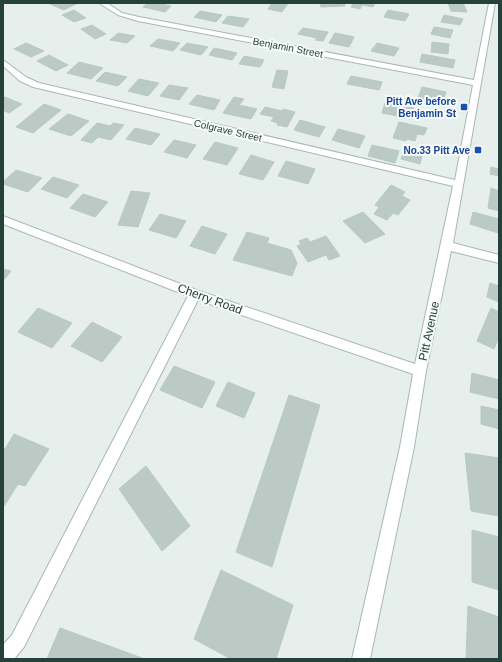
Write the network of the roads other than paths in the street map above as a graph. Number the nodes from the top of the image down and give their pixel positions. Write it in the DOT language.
graph roads {
  1 [pos="102,3"];
  2 [pos="492,3"];
  3 [pos="3,62"];
  4 [pos="477,83"];
  5 [pos="458,184"];
  6 [pos="3,220"];
  7 [pos="447,246"];
  8 [pos="499,259"];
  9 [pos="194,294"];
  10 [pos="420,371"];
  11 [pos="3,658"];
  12 [pos="361,659"];
  1 -- 4 [label="street, Benjamin Street"];
  2 -- 4 [label="street, Pitt Avenue"];
  3 -- 5 [label="street, Colgrave Street"];
  4 -- 5 [label="street, Pitt Avenue"];
  5 -- 7 [label="street, Pitt Avenue"];
  6 -- 9 [label="street, Cherry Road"];
  7 -- 8 [label="street"];
  7 -- 10 [label="street, Pitt Avenue"];
  9 -- 10 [label="street, Cherry Road"];
  9 -- 11 [label="street"];
  10 -- 12 [label="street, Pitt Avenue"];
}
